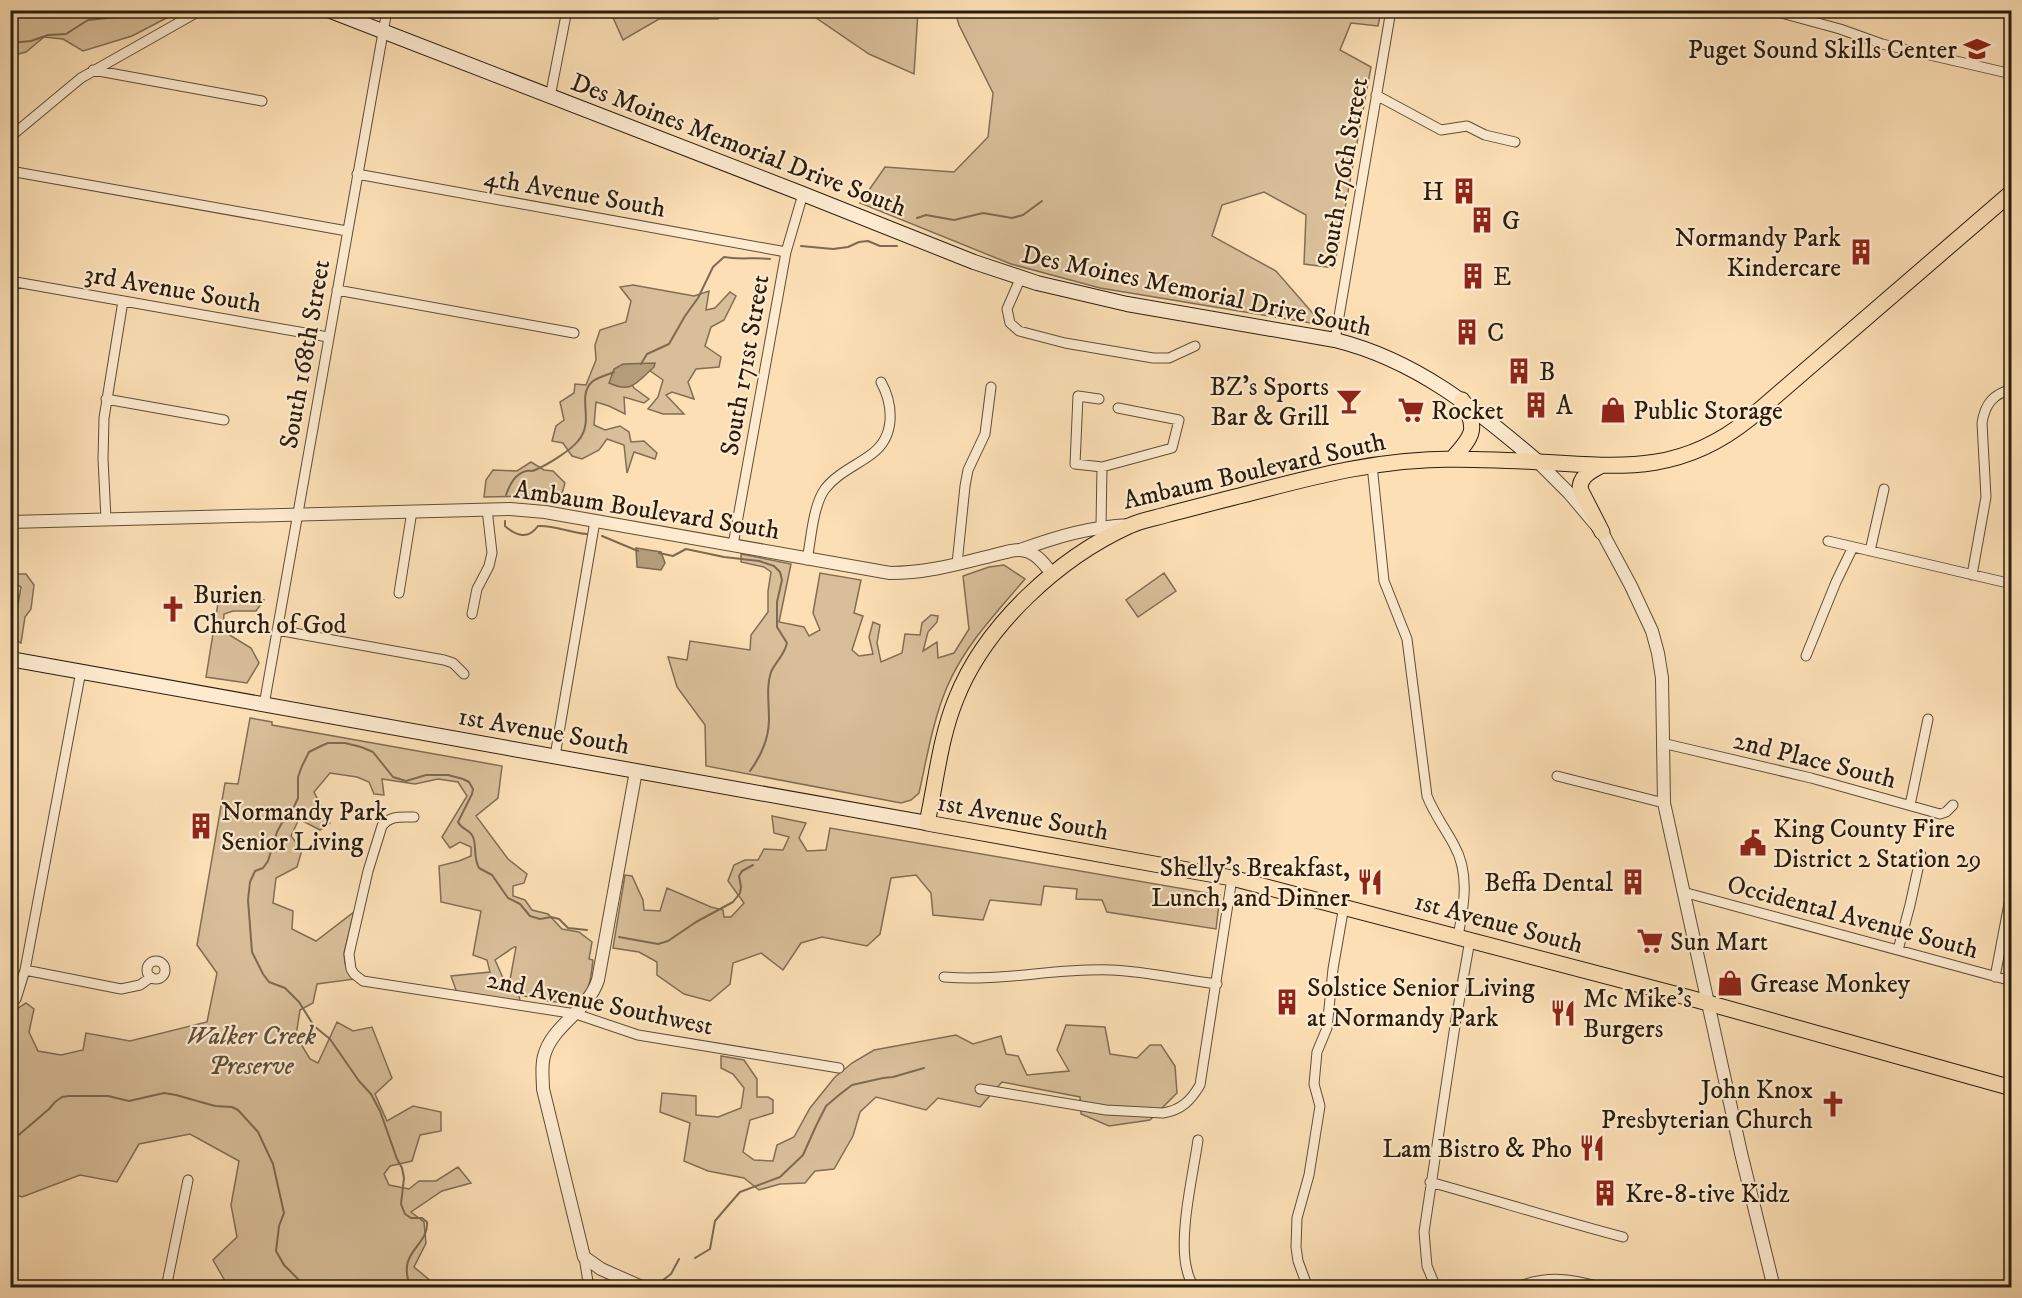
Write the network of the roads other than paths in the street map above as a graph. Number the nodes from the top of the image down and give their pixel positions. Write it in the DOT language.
graph roads {
  1 [pos="201,10"];
  2 [pos="328,10"];
  3 [pos="387,10"];
  4 [pos="567,10"];
  5 [pos="1391,10"];
  6 [pos="1751,10"];
  7 [pos="1760,10"];
  8 [pos="1770,10"];
  9 [pos="383,33"];
  10 [pos="93,70"];
  11 [pos="2012,74"];
  12 [pos="1376,95"];
  13 [pos="550,97"];
  14 [pos="262,101"];
  15 [pos="10,137"];
  16 [pos="1515,142"];
  17 [pos="10,171"];
  18 [pos="357,174"];
  19 [pos="2012,192"];
  20 [pos="803,194"];
  21 [pos="347,231"];
  22 [pos="786,252"];
  23 [pos="1021,277"];
  24 [pos="12,281"];
  25 [pos="337,290"];
  26 [pos="10,301"];
  27 [pos="123,301"];
  28 [pos="574,333"];
  29 [pos="328,337"];
  30 [pos="1335,340"];
  31 [pos="1195,346"];
  32 [pos="881,382"];
  33 [pos="991,387"];
  34 [pos="2012,389"];
  35 [pos="106,399"];
  36 [pos="1098,399"];
  37 [pos="1462,400"];
  38 [pos="1118,408"];
  39 [pos="224,420"];
  40 [pos="1452,459"];
  41 [pos="1538,462"];
  42 [pos="1372,465"];
  43 [pos="1600,466"];
  44 [pos="1102,467"];
  45 [pos="1884,489"];
  46 [pos="487,509"];
  47 [pos="412,511"];
  48 [pos="296,513"];
  49 [pos="106,519"];
  50 [pos="595,521"];
  51 [pos="10,522"];
  52 [pos="1132,525"];
  53 [pos="1101,526"];
  54 [pos="1602,532"];
  55 [pos="1827,541"];
  56 [pos="733,545"];
  57 [pos="1853,547"];
  58 [pos="1020,550"];
  59 [pos="1870,552"];
  60 [pos="807,560"];
  61 [pos="957,564"];
  62 [pos="1052,574"];
  63 [pos="1972,575"];
  64 [pos="2012,584"];
  65 [pos="399,593"];
  66 [pos="472,614"];
  67 [pos="277,630"];
  68 [pos="1806,656"];
  69 [pos="10,659"];
  70 [pos="81,671"];
  71 [pos="464,674"];
  72 [pos="264,705"];
  73 [pos="1928,718"];
  74 [pos="1662,743"];
  75 [pos="555,756"];
  76 [pos="636,771"];
  77 [pos="1557,776"];
  78 [pos="1664,803"];
  79 [pos="1910,805"];
  80 [pos="1953,805"];
  81 [pos="414,817"];
  82 [pos="927,823"];
  83 [pos="1921,855"];
  84 [pos="1232,878"];
  85 [pos="2012,888"];
  86 [pos="1683,892"];
  87 [pos="1344,906"];
  88 [pos="1464,938"];
  89 [pos="1898,950"];
  90 [pos="25,970"];
  91 [pos="151,977"];
  92 [pos="944,977"];
  93 [pos="1995,977"];
  94 [pos="2012,981"];
  95 [pos="1216,984"];
  96 [pos="1708,1003"];
  97 [pos="12,1005"];
  98 [pos="576,1014"];
  99 [pos="839,1068"];
  100 [pos="2012,1088"];
  101 [pos="980,1089"];
  102 [pos="1198,1140"];
  103 [pos="188,1180"];
  104 [pos="1430,1182"];
  105 [pos="1623,1237"];
  106 [pos="584,1257"];
  107 [pos="166,1287"];
  108 [pos="589,1287"];
  109 [pos="644,1287"];
  110 [pos="1194,1287"];
  111 [pos="1308,1287"];
  112 [pos="1436,1287"];
  113 [pos="1515,1287"];
  114 [pos="1605,1287"];
  115 [pos="1774,1287"];
  1 -- 10 [label="street"];
  2 -- 9 [label="main road, Des Moines Memorial Drive South"];
  3 -- 9 [label="street, South 168th Street"];
  4 -- 13 [label="street"];
  5 -- 12 [label="street, South 176th Street"];
  6 -- 7 [label="street"];
  8 -- 11 [label="street"];
  9 -- 13 [label="main road, Des Moines Memorial Drive South"];
  9 -- 18 [label="street, South 168th Street"];
  10 -- 14 [label="street"];
  10 -- 15 [label="street"];
  12 -- 16 [label="street"];
  12 -- 30 [label="street, South 176th Street"];
  13 -- 20 [label="main road, Des Moines Memorial Drive South"];
  17 -- 21 [label="street"];
  18 -- 21 [label="street, South 168th Street"];
  18 -- 22 [label="street, 4th Avenue South"];
  19 -- 43 [label="main road"];
  20 -- 22 [label="street, South 171st Street"];
  20 -- 23 [label="main road, Des Moines Memorial Drive South"];
  21 -- 25 [label="street, South 168th Street"];
  22 -- 56 [label="street, South 171st Street"];
  23 -- 30 [label="main road, Des Moines Memorial Drive South"];
  23 -- 31 [label="street"];
  24 -- 26 [label="street"];
  24 -- 27 [label="street, 3rd Avenue South"];
  25 -- 28 [label="street"];
  25 -- 29 [label="street, South 168th Street"];
  27 -- 29 [label="street, 3rd Avenue South"];
  27 -- 35 [label="street"];
  29 -- 48 [label="street, South 168th Street"];
  30 -- 37 [label="main road, Des Moines Memorial Drive South"];
  32 -- 60 [label="street"];
  33 -- 61 [label="street"];
  34 -- 63 [label="street"];
  35 -- 39 [label="street"];
  35 -- 49 [label="street"];
  36 -- 44 [label="street"];
  37 -- 40 [label="main road"];
  37 -- 41 [label="main road, Des Moines Memorial Drive South"];
  38 -- 44 [label="street"];
  40 -- 41 [label="main road, Ambaum Boulevard South"];
  40 -- 42 [label="main road, Ambaum Boulevard South"];
  41 -- 43 [label="main road"];
  41 -- 54 [label="street"];
  42 -- 52 [label="main road, Ambaum Boulevard South"];
  42 -- 88 [label="street"];
  43 -- 54 [label="main road"];
  44 -- 53 [label="street"];
  45 -- 59 [label="street"];
  46 -- 47 [label="street, Ambaum Boulevard South"];
  46 -- 50 [label="street, Ambaum Boulevard South"];
  46 -- 66 [label="street"];
  47 -- 48 [label="street, Ambaum Boulevard South"];
  47 -- 65 [label="street"];
  48 -- 49 [label="street, Ambaum Boulevard South"];
  48 -- 67 [label="street, South 168th Street"];
  49 -- 51 [label="street, Ambaum Boulevard South"];
  50 -- 56 [label="street, Ambaum Boulevard South"];
  50 -- 75 [label="street"];
  52 -- 53 [label="street, Ambaum Boulevard South"];
  52 -- 62 [label="main road"];
  53 -- 58 [label="street, Ambaum Boulevard South"];
  54 -- 74 [label="street"];
  55 -- 57 [label="street"];
  56 -- 60 [label="street, Ambaum Boulevard South"];
  57 -- 59 [label="street"];
  57 -- 68 [label="street"];
  58 -- 61 [label="street, Ambaum Boulevard South"];
  58 -- 62 [label="street"];
  59 -- 63 [label="street"];
  60 -- 61 [label="street, Ambaum Boulevard South"];
  62 -- 82 [label="main road"];
  63 -- 64 [label="street"];
  67 -- 71 [label="street"];
  67 -- 72 [label="street, South 168th Street"];
  69 -- 70 [label="main road, 1st Avenue South"];
  70 -- 72 [label="main road, 1st Avenue South"];
  70 -- 90 [label="street"];
  72 -- 75 [label="main road, 1st Avenue South"];
  73 -- 79 [label="street"];
  74 -- 78 [label="street"];
  74 -- 79 [label="street, 2nd Place South"];
  75 -- 76 [label="main road, 1st Avenue South"];
  76 -- 82 [label="main road, 1st Avenue South"];
  76 -- 98 [label="street"];
  77 -- 78 [label="street"];
  78 -- 86 [label="street"];
  79 -- 80 [label="street, 2nd Place South"];
  81 -- 98 [label="street, 2nd Avenue Southwest"];
  82 -- 84 [label="main road, 1st Avenue South"];
  83 -- 89 [label="street"];
  84 -- 87 [label="main road, 1st Avenue South"];
  84 -- 95 [label="street"];
  85 -- 93 [label="street"];
  86 -- 89 [label="street, Occidental Avenue South"];
  86 -- 96 [label="street"];
  87 -- 88 [label="main road, 1st Avenue South"];
  87 -- 111 [label="street"];
  88 -- 96 [label="main road, 1st Avenue South"];
  88 -- 104 [label="street"];
  89 -- 93 [label="street, Occidental Avenue South"];
  90 -- 91 [label="street"];
  90 -- 97 [label="street"];
  92 -- 95 [label="street"];
  93 -- 94 [label="street, Occidental Avenue South"];
  95 -- 101 [label="street"];
  96 -- 100 [label="main road, 1st Avenue South"];
  96 -- 115 [label="street"];
  98 -- 99 [label="street, 2nd Avenue Southwest"];
  98 -- 106 [label="street"];
  102 -- 110 [label="street"];
  103 -- 107 [label="street"];
  104 -- 105 [label="street"];
  104 -- 112 [label="street"];
  106 -- 108 [label="street"];
  106 -- 109 [label="street"];
  113 -- 114 [label="street"];
}
